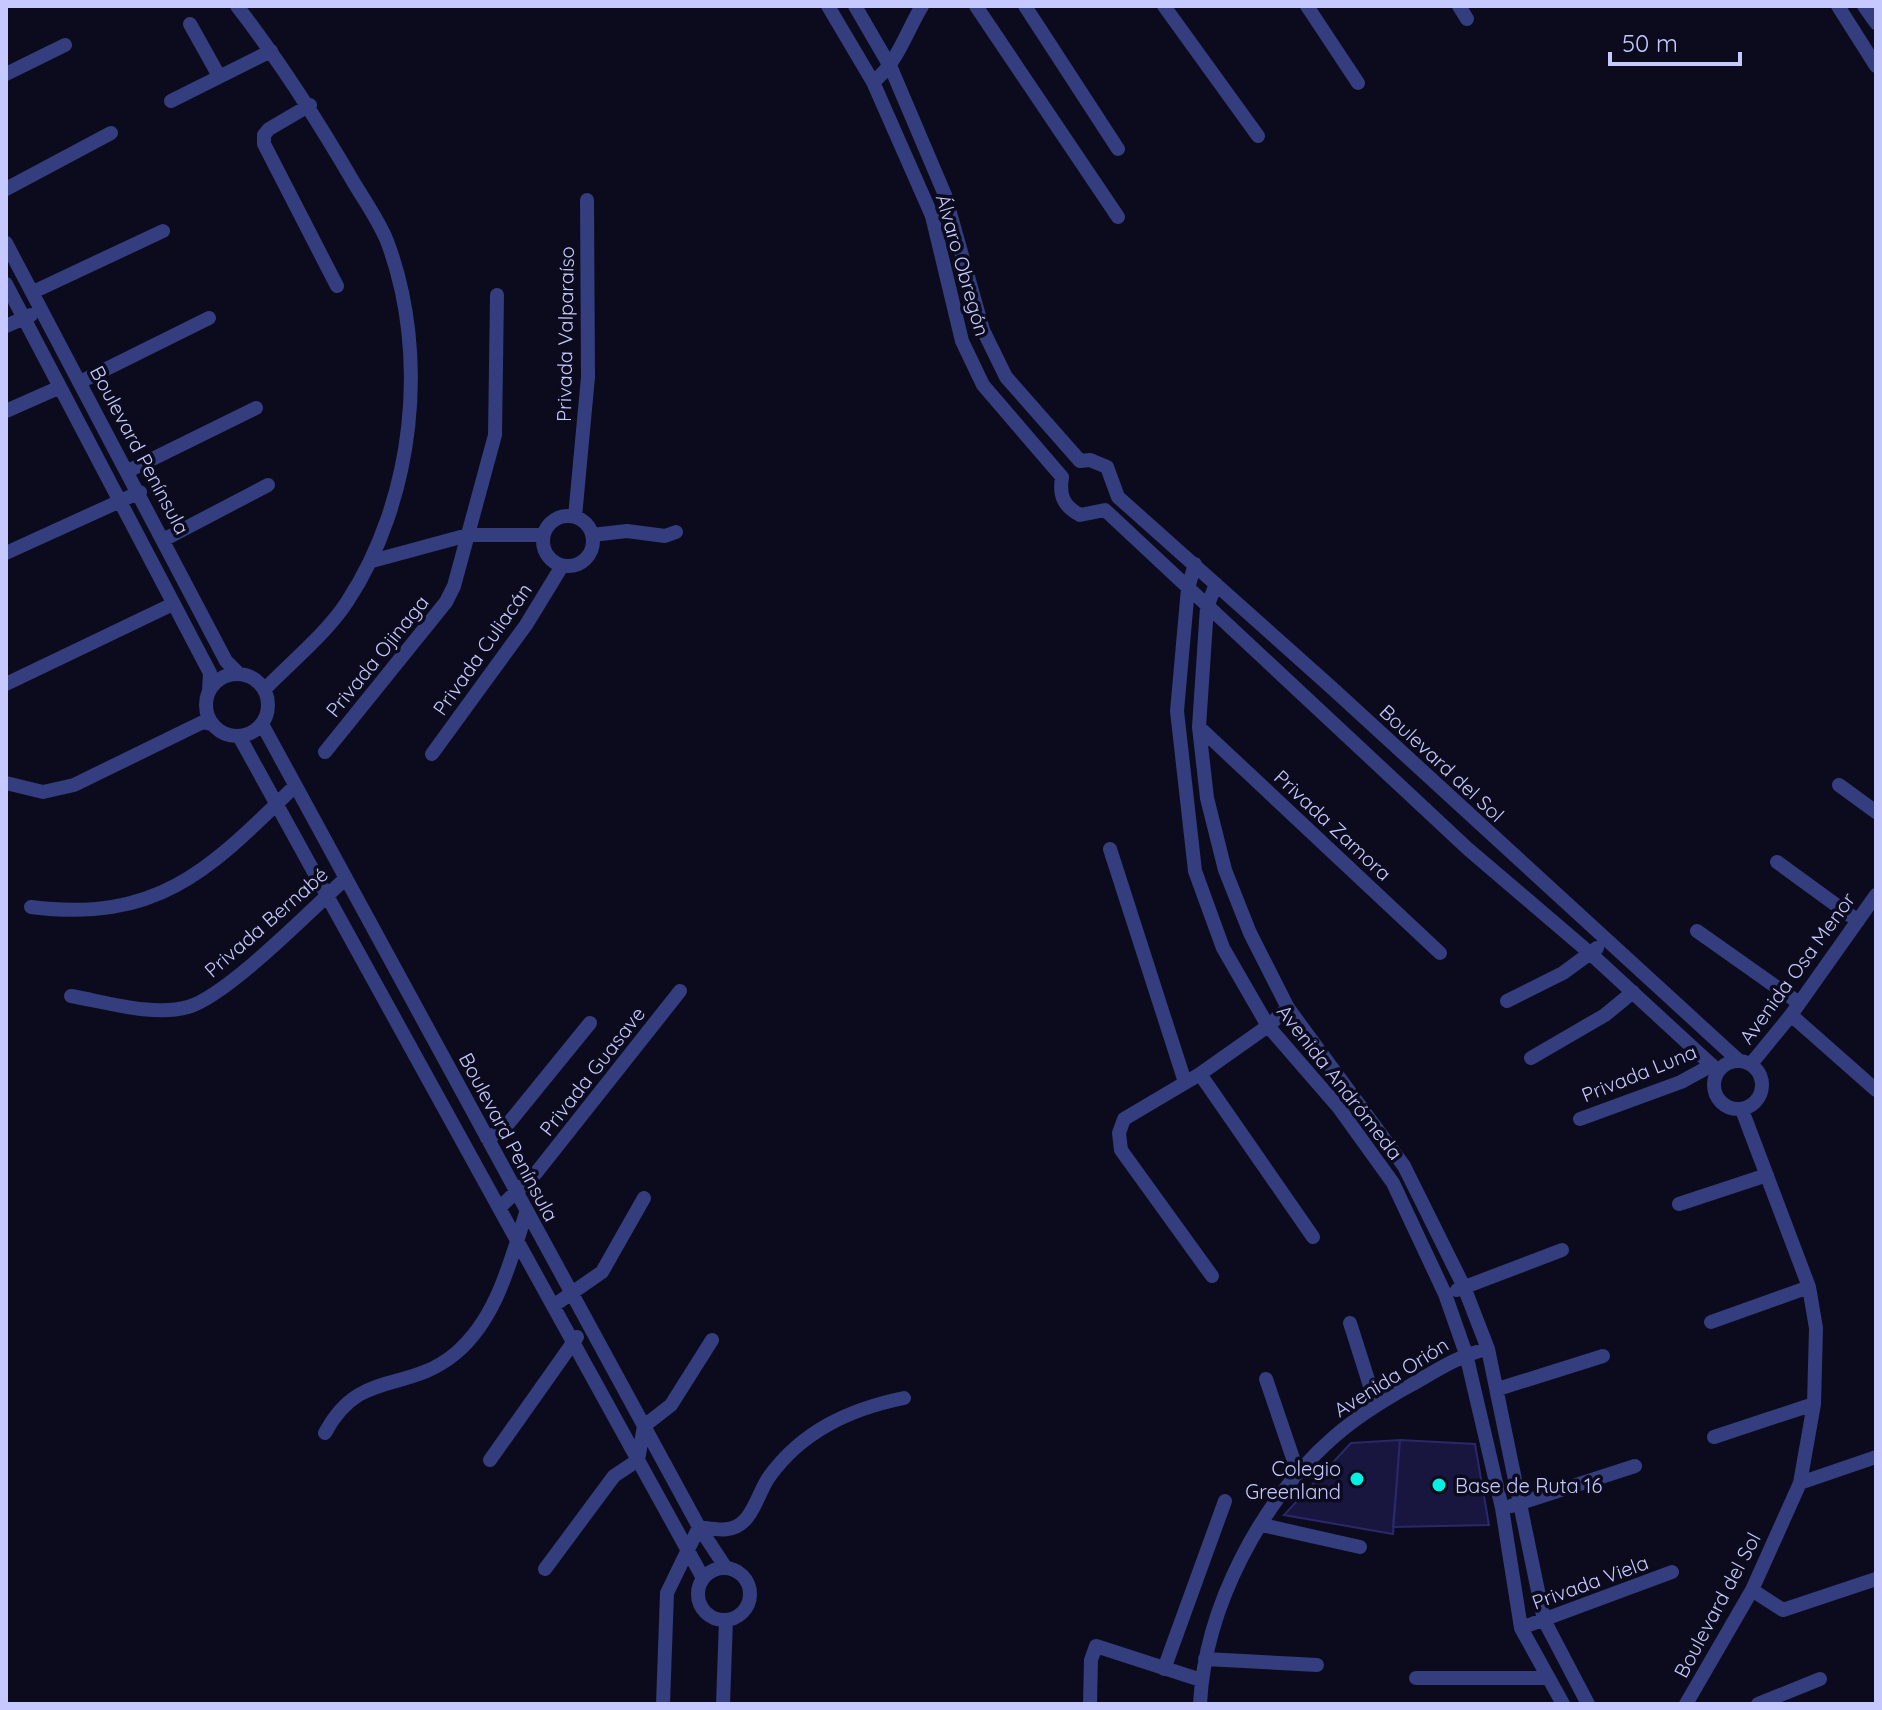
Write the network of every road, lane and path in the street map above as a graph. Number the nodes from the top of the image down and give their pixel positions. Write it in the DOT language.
graph roads {
  1 [pos="237,6"];
  2 [pos="828,6"];
  3 [pos="855,6"];
  4 [pos="921,6"];
  5 [pos="976,6"];
  6 [pos="1025,6"];
  7 [pos="1164,6"];
  8 [pos="1307,6"];
  9 [pos="1838,6"];
  10 [pos="1864,6"];
  11 [pos="1876,23"];
  12 [pos="190,24"];
  13 [pos="65,45"];
  14 [pos="271,51"];
  15 [pos="1876,66"];
  16 [pos="891,68"];
  17 [pos="6,74"];
  18 [pos="219,76"];
  19 [pos="873,82"];
  20 [pos="1358,83"];
  21 [pos="171,101"];
  22 [pos="310,105"];
  23 [pos="111,133"];
  24 [pos="1258,136"];
  25 [pos="1118,149"];
  26 [pos="6,189"];
  27 [pos="587,200"];
  28 [pos="1118,217"];
  29 [pos="163,231"];
  30 [pos="6,243"];
  31 [pos="6,284"];
  32 [pos="337,286"];
  33 [pos="33,292"];
  34 [pos="497,295"];
  35 [pos="42,310"];
  36 [pos="24,318"];
  37 [pos="209,318"];
  38 [pos="6,326"];
  39 [pos="80,382"];
  40 [pos="58,388"];
  41 [pos="256,408"];
  42 [pos="6,411"];
  43 [pos="1080,461"];
  44 [pos="128,471"];
  45 [pos="268,485"];
  46 [pos="140,492"];
  47 [pos="120,504"];
  48 [pos="575,517"];
  49 [pos="676,532"];
  50 [pos="468,535"];
  51 [pos="543,535"];
  52 [pos="592,535"];
  53 [pos="165,539"];
  54 [pos="6,553"];
  55 [pos="372,561"];
  56 [pos="1195,564"];
  57 [pos="562,566"];
  58 [pos="1216,584"];
  59 [pos="1188,588"];
  60 [pos="173,604"];
  61 [pos="1207,607"];
  62 [pos="239,674"];
  63 [pos="6,684"];
  64 [pos="264,690"];
  65 [pos="209,691"];
  66 [pos="211,724"];
  67 [pos="262,724"];
  68 [pos="1199,727"];
  69 [pos="239,736"];
  70 [pos="325,752"];
  71 [pos="432,754"];
  72 [pos="6,783"];
  73 [pos="1839,785"];
  74 [pos="295,786"];
  75 [pos="276,804"];
  76 [pos="1876,812"];
  77 [pos="1110,849"];
  78 [pos="1777,862"];
  79 [pos="346,878"];
  80 [pos="327,895"];
  81 [pos="1876,895"];
  82 [pos="31,907"];
  83 [pos="1858,921"];
  84 [pos="1697,931"];
  85 [pos="1606,939"];
  86 [pos="1440,953"];
  87 [pos="1591,954"];
  88 [pos="680,991"];
  89 [pos="1633,992"];
  90 [pos="71,996"];
  91 [pos="1507,1001"];
  92 [pos="1288,1008"];
  93 [pos="1795,1009"];
  94 [pos="590,1023"];
  95 [pos="1268,1026"];
  96 [pos="1531,1058"];
  97 [pos="1744,1062"];
  98 [pos="1715,1068"];
  99 [pos="1200,1074"];
  100 [pos="1185,1082"];
  101 [pos="1876,1090"];
  102 [pos="1742,1110"];
  103 [pos="1580,1119"];
  104 [pos="487,1138"];
  105 [pos="1767,1175"];
  106 [pos="516,1192"];
  107 [pos="644,1198"];
  108 [pos="1679,1204"];
  109 [pos="499,1208"];
  110 [pos="526,1213"];
  111 [pos="1313,1237"];
  112 [pos="517,1241"];
  113 [pos="1562,1250"];
  114 [pos="1212,1276"];
  115 [pos="1464,1287"];
  116 [pos="1809,1287"];
  117 [pos="571,1294"];
  118 [pos="1445,1294"];
  119 [pos="553,1306"];
  120 [pos="584,1317"];
  121 [pos="1711,1322"];
  122 [pos="1350,1323"];
  123 [pos="712,1340"];
  124 [pos="574,1344"];
  125 [pos="1488,1349"];
  126 [pos="1466,1354"];
  127 [pos="1603,1356"];
  128 [pos="1266,1379"];
  129 [pos="1498,1389"];
  130 [pos="904,1398"];
  131 [pos="1814,1404"];
  132 [pos="1376,1405"];
  133 [pos="644,1426"];
  134 [pos="325,1433"];
  135 [pos="1714,1437"];
  136 [pos="1876,1457"];
  137 [pos="490,1460"];
  138 [pos="638,1460"];
  139 [pos="1635,1466"];
  140 [pos="1298,1473"];
  141 [pos="1800,1483"];
  142 [pos="1225,1501"];
  143 [pos="1520,1504"];
  144 [pos="1502,1508"];
  145 [pos="1262,1525"];
  146 [pos="699,1527"];
  147 [pos="1360,1547"];
  148 [pos="687,1550"];
  149 [pos="726,1568"];
  150 [pos="545,1569"];
  151 [pos="1672,1572"];
  152 [pos="703,1578"];
  153 [pos="1876,1579"];
  154 [pos="1752,1590"];
  155 [pos="726,1620"];
  156 [pos="1544,1620"];
  157 [pos="1521,1628"];
  158 [pos="1205,1659"];
  159 [pos="1317,1665"];
  160 [pos="1164,1669"];
  161 [pos="1416,1678"];
  162 [pos="1548,1678"];
  163 [pos="1820,1679"];
  164 [pos="1201,1680"];
  165 [pos="663,1704"];
  166 [pos="723,1704"];
  167 [pos="1090,1704"];
  168 [pos="1200,1704"];
  169 [pos="1563,1704"];
  170 [pos="1588,1704"];
  171 [pos="1686,1704"];
  172 [pos="1758,1704"];
  1 -- 14 [label="street"];
  2 -- 19 [label="street, Álvaro Obregón"];
  3 -- 16 [label="street, Álvaro Obregón"];
  4 -- 16 [label="street"];
  5 -- 28 [label="street"];
  6 -- 25 [label="street"];
  7 -- 24 [label="street"];
  8 -- 20 [label="street"];
  9 -- 15 [label="street"];
  10 -- 11 [label="street"];
  12 -- 18 [label="street"];
  13 -- 17 [label="street"];
  14 -- 18 [label="street"];
  14 -- 22 [label="street"];
  16 -- 19 [label="street"];
  16 -- 43 [label="street, Álvaro Obregón"];
  18 -- 21 [label="street"];
  19 -- 59 [label="street, Álvaro Obregón"];
  22 -- 32 [label="street"];
  22 -- 55 [label="street"];
  23 -- 26 [label="street"];
  27 -- 48 [label="street, Privada Valparaíso"];
  29 -- 33 [label="street"];
  30 -- 33 [label="street, Boulevard Península"];
  31 -- 36 [label="street"];
  33 -- 35 [label="street, Boulevard Península"];
  34 -- 50 [label="street, Privada Ojinaga"];
  35 -- 36 [label="street"];
  35 -- 39 [label="street, Boulevard Península"];
  36 -- 38 [label="street"];
  36 -- 40 [label="street"];
  37 -- 39 [label="street"];
  39 -- 44 [label="street, Boulevard Península"];
  40 -- 42 [label="street"];
  40 -- 47 [label="street"];
  41 -- 44 [label="street"];
  43 -- 56 [label="street, Boulevard del Sol"];
  44 -- 46 [label="street, Boulevard Península"];
  45 -- 53 [label="street"];
  46 -- 47 [label="street"];
  46 -- 53 [label="street, Boulevard Península"];
  47 -- 54 [label="street"];
  47 -- 60 [label="street"];
  48 -- 51 [label="street"];
  48 -- 52 [label="street"];
  49 -- 52 [label="street"];
  50 -- 51 [label="street"];
  50 -- 55 [label="street"];
  50 -- 70 [label="street, Privada Ojinaga"];
  51 -- 57 [label="street"];
  52 -- 57 [label="street"];
  53 -- 62 [label="street, Boulevard Península"];
  55 -- 64 [label="street"];
  56 -- 58 [label="street, Boulevard del Sol"];
  56 -- 59 [label="street, Avenida Andrómeda"];
  57 -- 71 [label="street, Privada Culiacán"];
  58 -- 61 [label="street, Avenida Andrómeda"];
  58 -- 85 [label="street, Boulevard del Sol"];
  59 -- 61 [label="street"];
  59 -- 95 [label="street, Avenida Andrómeda"];
  60 -- 63 [label="street"];
  60 -- 65 [label="street"];
  61 -- 68 [label="street, Avenida Andrómeda"];
  61 -- 87 [label="street"];
  62 -- 64 [label="street"];
  62 -- 65 [label="street"];
  64 -- 67 [label="street"];
  65 -- 66 [label="street"];
  66 -- 69 [label="street"];
  66 -- 72 [label="street"];
  67 -- 69 [label="street"];
  67 -- 74 [label="street, Boulevard Península"];
  68 -- 86 [label="street, Privada Zamora"];
  68 -- 92 [label="street, Avenida Andrómeda"];
  69 -- 75 [label="street, Boulevard Península"];
  73 -- 76 [label="street"];
  74 -- 75 [label="street"];
  74 -- 79 [label="street, Boulevard Península"];
  75 -- 80 [label="street, Boulevard Península"];
  75 -- 82 [label="street"];
  77 -- 100 [label="street"];
  78 -- 83 [label="street"];
  79 -- 80 [label="street, Privada Bernabé"];
  79 -- 104 [label="street, Boulevard Península"];
  80 -- 90 [label="street, Privada Bernabé"];
  80 -- 109 [label="street, Boulevard Península"];
  81 -- 83 [label="street, Avenida Osa Menor"];
  83 -- 93 [label="street, Avenida Osa Menor"];
  84 -- 93 [label="street"];
  85 -- 87 [label="street"];
  85 -- 97 [label="street, Boulevard del Sol"];
  87 -- 89 [label="street"];
  87 -- 91 [label="street"];
  88 -- 106 [label="street, Privada Guasave"];
  89 -- 96 [label="street"];
  89 -- 98 [label="street"];
  92 -- 95 [label="street"];
  92 -- 115 [label="street, Avenida Andrómeda"];
  93 -- 97 [label="street, Avenida Osa Menor"];
  93 -- 101 [label="street"];
  94 -- 104 [label="street"];
  95 -- 99 [label="street"];
  95 -- 118 [label="street, Avenida Andrómeda"];
  97 -- 98 [label="street"];
  97 -- 102 [label="street"];
  98 -- 102 [label="street"];
  98 -- 103 [label="street, Privada Luna"];
  99 -- 100 [label="street"];
  99 -- 111 [label="street"];
  100 -- 114 [label="street"];
  102 -- 105 [label="street, Boulevard del Sol"];
  104 -- 106 [label="street, Boulevard Península"];
  105 -- 108 [label="street"];
  105 -- 116 [label="street, Boulevard del Sol"];
  106 -- 109 [label="street, Privada Guasave"];
  106 -- 110 [label="street, Boulevard Península"];
  107 -- 117 [label="street"];
  109 -- 112 [label="street, Boulevard Península"];
  110 -- 112 [label="street"];
  110 -- 117 [label="street, Boulevard Península"];
  112 -- 119 [label="street, Boulevard Península"];
  112 -- 134 [label="street"];
  113 -- 115 [label="street"];
  115 -- 118 [label="street"];
  115 -- 125 [label="street, Avenida Andrómeda"];
  116 -- 121 [label="street"];
  116 -- 131 [label="street, Boulevard del Sol"];
  117 -- 119 [label="street"];
  117 -- 120 [label="street, Boulevard Península"];
  118 -- 126 [label="street, Avenida Andrómeda"];
  119 -- 124 [label="street, Boulevard Península"];
  120 -- 124 [label="street"];
  120 -- 133 [label="street, Boulevard Península"];
  122 -- 132 [label="street"];
  123 -- 133 [label="street"];
  124 -- 137 [label="street"];
  124 -- 138 [label="street, Boulevard Península"];
  125 -- 126 [label="street, Avenida Orión"];
  125 -- 129 [label="street, Avenida Andrómeda"];
  126 -- 132 [label="street, Avenida Orión"];
  126 -- 144 [label="street, Avenida Andrómeda"];
  127 -- 129 [label="street"];
  128 -- 140 [label="street"];
  129 -- 143 [label="street, Avenida Andrómeda"];
  130 -- 146 [label="street"];
  131 -- 135 [label="street"];
  131 -- 141 [label="street, Boulevard del Sol"];
  132 -- 140 [label="street, Avenida Orión"];
  133 -- 138 [label="street"];
  133 -- 146 [label="street, Boulevard Península"];
  136 -- 141 [label="street"];
  138 -- 148 [label="street, Boulevard Península"];
  138 -- 150 [label="street"];
  139 -- 143 [label="street"];
  140 -- 145 [label="street, Avenida Orión"];
  141 -- 154 [label="street, Boulevard del Sol"];
  142 -- 160 [label="street"];
  143 -- 144 [label="street"];
  143 -- 156 [label="street, Avenida Andrómeda"];
  144 -- 157 [label="street, Avenida Andrómeda"];
  145 -- 147 [label="street"];
  145 -- 158 [label="street, Avenida Orión"];
  146 -- 148 [label="street"];
  146 -- 149 [label="street, Boulevard Península"];
  148 -- 152 [label="street, Boulevard Península"];
  148 -- 165 [label="street"];
  149 -- 152 [label="street"];
  149 -- 155 [label="street"];
  151 -- 156 [label="street, Privada Viela"];
  152 -- 155 [label="street"];
  153 -- 154 [label="street"];
  154 -- 171 [label="street, Boulevard del Sol"];
  155 -- 166 [label="street"];
  156 -- 157 [label="street, Privada Viela"];
  156 -- 170 [label="street, Avenida Andrómeda"];
  157 -- 162 [label="street, Avenida Andrómeda"];
  158 -- 159 [label="street"];
  158 -- 164 [label="street, Avenida Orión"];
  160 -- 164 [label="street"];
  160 -- 167 [label="street"];
  161 -- 162 [label="street"];
  162 -- 169 [label="street, Avenida Andrómeda"];
  163 -- 172 [label="street"];
  164 -- 168 [label="street, Avenida Orión"];
}
